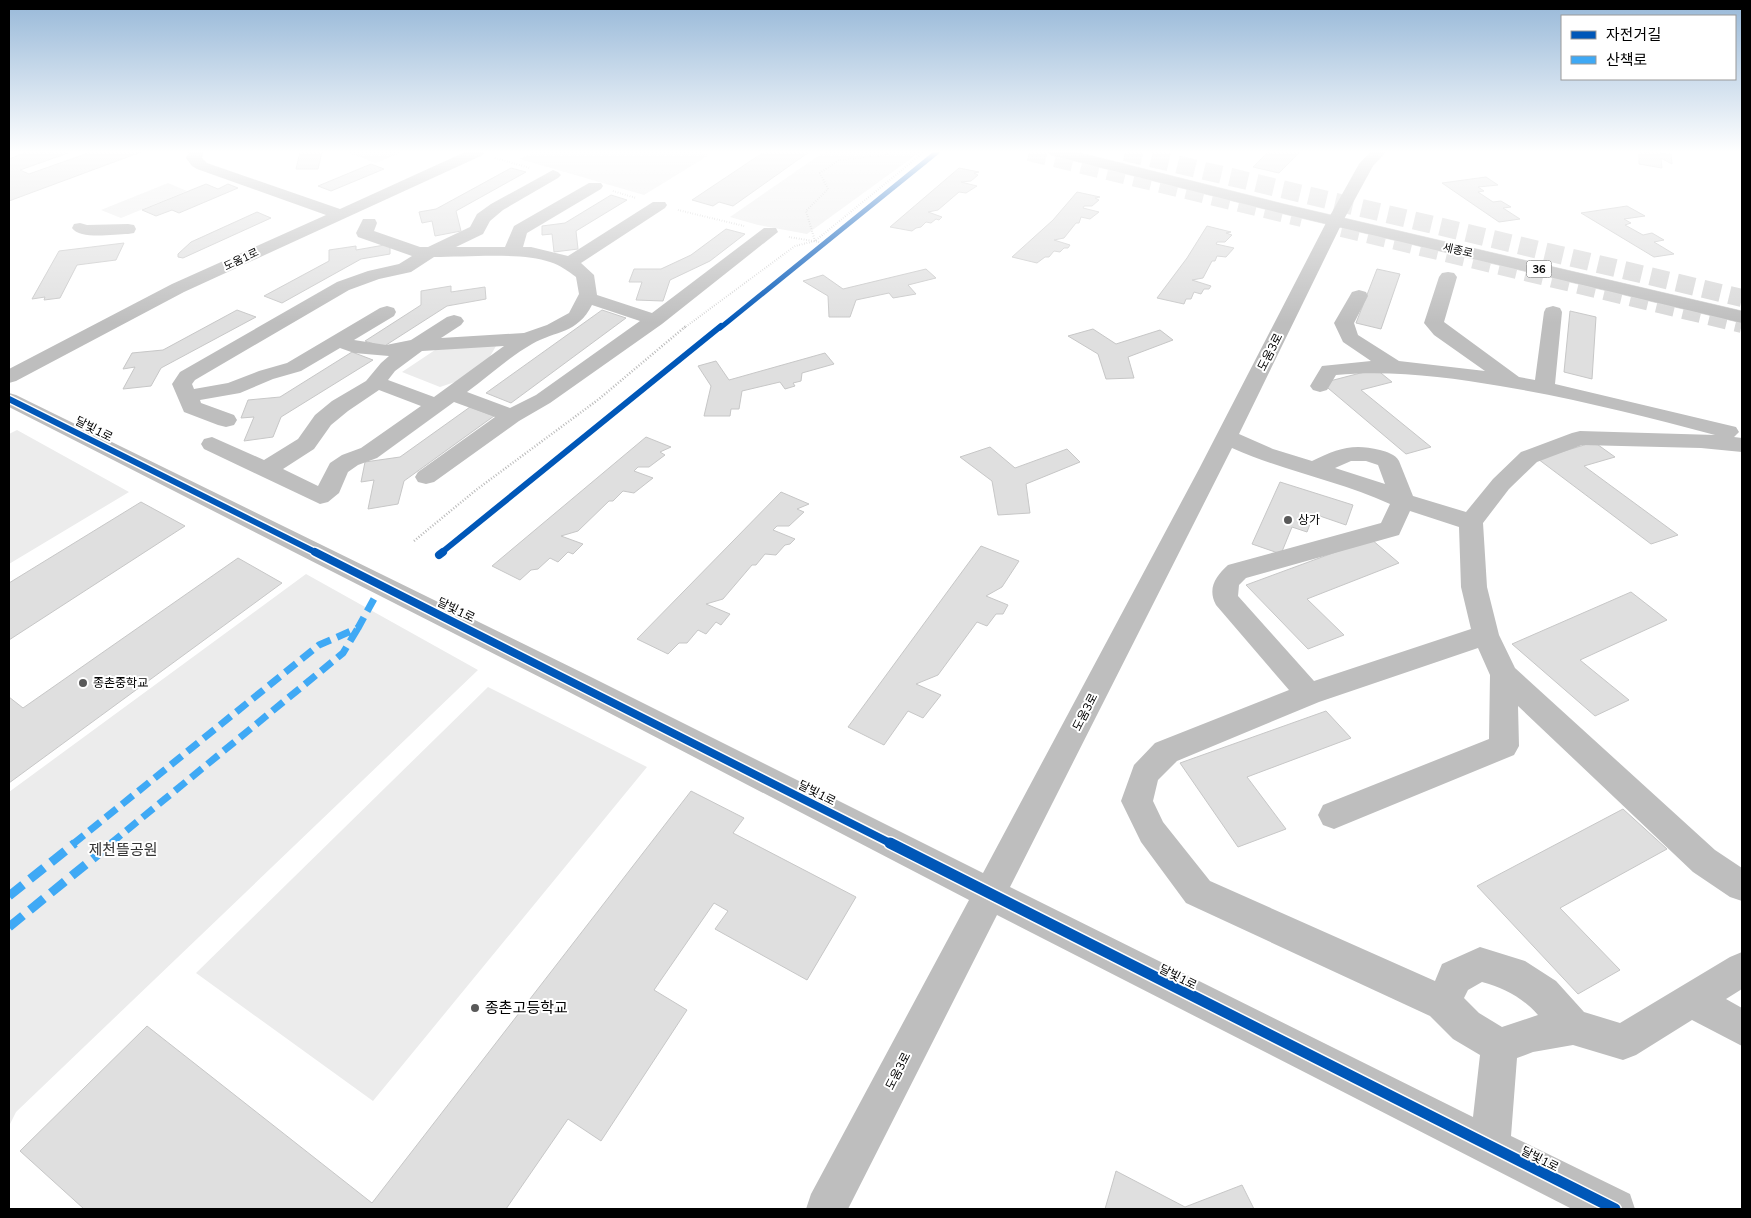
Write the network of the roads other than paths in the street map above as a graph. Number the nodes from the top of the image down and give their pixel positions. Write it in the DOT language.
graph roads {
  1 [pos="323,209"];
  2 [pos="351,209"];
  3 [pos="495,209"];
  4 [pos="556,209"];
  5 [pos="654,209"];
  6 [pos="1302,209"];
  7 [pos="1307,209"];
  8 [pos="1342,209"];
  9 [pos="339,214"];
  10 [pos="1337,217"];
  11 [pos="369,223"];
  12 [pos="80,228"];
  13 [pos="128,228"];
  14 [pos="770,232"];
  15 [pos="512,252"];
  16 [pos="429,253"];
  17 [pos="569,263"];
  18 [pos="1448,277"];
  19 [pos="1359,296"];
  20 [pos="586,297"];
  21 [pos="1742,306"];
  22 [pos="387,312"];
  23 [pos="1553,312"];
  24 [pos="1742,317"];
  25 [pos="655,320"];
  26 [pos="454,321"];
  27 [pos="526,339"];
  28 [pos="339,340"];
  29 [pos="418,345"];
  30 [pos="1392,366"];
  31 [pos="9,377"];
  32 [pos="376,382"];
  33 [pos="1514,382"];
  34 [pos="1320,386"];
  35 [pos="1544,388"];
  36 [pos="187,396"];
  37 [pos="9,399"];
  38 [pos="445,399"];
  39 [pos="511,416"];
  40 [pos="1674,417"];
  41 [pos="226,420"];
  42 [pos="1226,437"];
  43 [pos="1742,437"];
  44 [pos="1680,441"];
  45 [pos="212,444"];
  46 [pos="1742,445"];
  47 [pos="266,469"];
  48 [pos="1314,469"];
  49 [pos="426,477"];
  50 [pos="1403,501"];
  51 [pos="1471,522"];
  52 [pos="1486,635"];
  53 [pos="1504,675"];
  54 [pos="1309,694"];
  55 [pos="1334,815"];
  56 [pos="1742,886"];
  57 [pos="990,894"];
  58 [pos="1742,969"];
  59 [pos="1691,1000"];
  60 [pos="1443,1003"];
  61 [pos="1573,1027"];
  62 [pos="1742,1028"];
  63 [pos="1499,1046"];
  64 [pos="1490,1146"];
  65 [pos="826,1209"];
  66 [pos="1615,1209"];
  1 -- 9 [label="street"];
  2 -- 9 [label="street, 도움1로"];
  3 -- 16 [label="street"];
  4 -- 15 [label="street"];
  5 -- 17 [label="street"];
  6 -- 10 [label="main road, 세종로 / 36"];
  7 -- 10 [label="main road, 세종로 / 36"];
  8 -- 10 [label="street, 도움3로"];
  9 -- 31 [label="street, 도움1로"];
  10 -- 21 [label="main road, 세종로 / 36"];
  10 -- 24 [label="main road, 세종로 / 36"];
  10 -- 42 [label="street, 도움3로"];
  11 -- 16 [label="street"];
  12 -- 13 [label="street"];
  14 -- 25 [label="street"];
  15 -- 16 [label="street"];
  15 -- 17 [label="street"];
  16 -- 36 [label="street"];
  17 -- 20 [label="street"];
  18 -- 33 [label="street"];
  19 -- 30 [label="street"];
  20 -- 25 [label="street"];
  20 -- 27 [label="street"];
  22 -- 28 [label="street"];
  23 -- 35 [label="street"];
  25 -- 39 [label="street"];
  26 -- 29 [label="street"];
  27 -- 29 [label="street"];
  27 -- 38 [label="street"];
  28 -- 29 [label="street"];
  28 -- 36 [label="street"];
  29 -- 32 [label="street"];
  30 -- 33 [label="street"];
  30 -- 34 [label="street"];
  32 -- 38 [label="street"];
  32 -- 47 [label="street"];
  33 -- 35 [label="street"];
  35 -- 40 [label="street"];
  36 -- 41 [label="street"];
  37 -- 57 [label="street, 달빛1로"];
  38 -- 39 [label="street"];
  38 -- 47 [label="street"];
  39 -- 49 [label="street"];
  40 -- 43 [label="street"];
  40 -- 44 [label="street"];
  42 -- 48 [label="street"];
  42 -- 57 [label="street, 도움3로"];
  44 -- 46 [label="street"];
  44 -- 51 [label="street"];
  45 -- 47 [label="street"];
  48 -- 50 [label="street"];
  48 -- 50 [label="street"];
  50 -- 51 [label="street"];
  50 -- 54 [label="street"];
  51 -- 52 [label="street"];
  52 -- 53 [label="street"];
  52 -- 54 [label="street"];
  53 -- 55 [label="street"];
  53 -- 56 [label="street"];
  54 -- 60 [label="street"];
  57 -- 64 [label="street, 달빛1로"];
  57 -- 65 [label="street, 도움3로"];
  58 -- 59 [label="street"];
  59 -- 61 [label="street"];
  59 -- 62 [label="street"];
  60 -- 61 [label="street"];
  60 -- 63 [label="street"];
  61 -- 63 [label="street"];
  63 -- 64 [label="street"];
  64 -- 66 [label="street, 달빛1로"];
}
